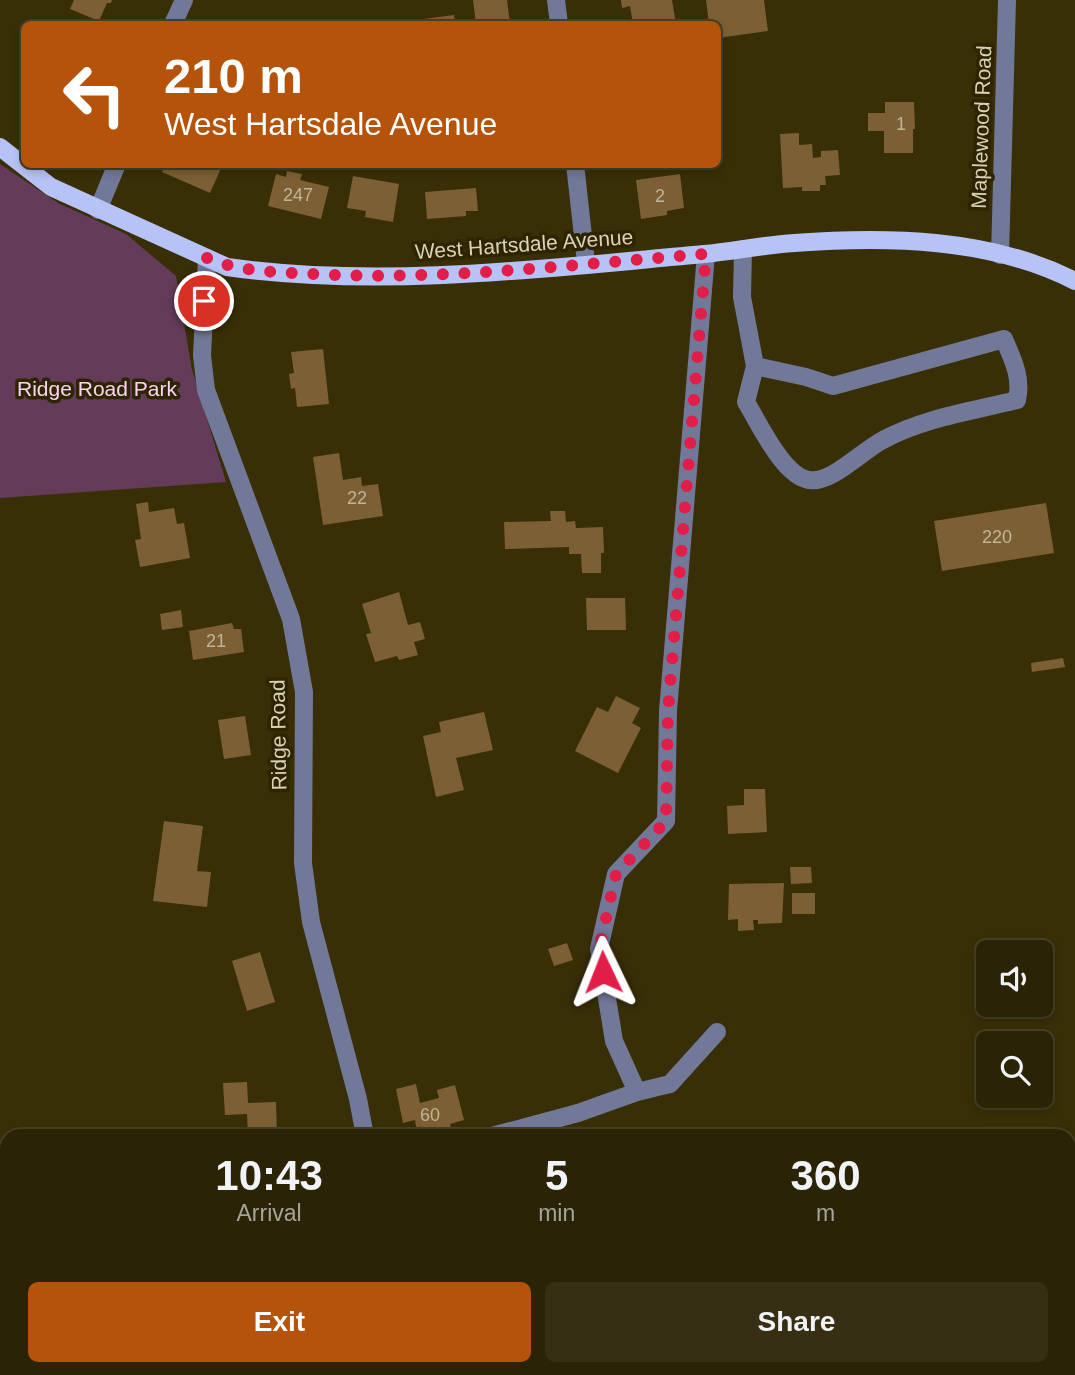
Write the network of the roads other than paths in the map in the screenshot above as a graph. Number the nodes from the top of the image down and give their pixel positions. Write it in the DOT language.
graph roads {
  1 [pos="184,0"];
  2 [pos="556,0"];
  3 [pos="1007,0"];
  4 [pos="174,21"];
  5 [pos="559,21"];
  6 [pos="0,147"];
  7 [pos="21,163"];
  8 [pos="27,168"];
  9 [pos="115,168"];
  10 [pos="575,168"];
  11 [pos="98,210"];
  12 [pos="743,249"];
  13 [pos="706,254"];
  14 [pos="1000,255"];
  15 [pos="207,258"];
  16 [pos="586,263"];
  17 [pos="1075,281"];
  18 [pos="755,366"];
  19 [pos="717,1032"];
  20 [pos="637,1092"];
  21 [pos="364,1129"];
  22 [pos="518,1129"];
  1 -- 4 [label="street"];
  2 -- 5 [label="street"];
  3 -- 14 [label="street, Maplewood Road"];
  6 -- 7 [label="main road, West Hartsdale Avenue"];
  8 -- 11 [label="main road, West Hartsdale Avenue"];
  9 -- 11 [label="street"];
  10 -- 16 [label="street"];
  11 -- 15 [label="main road, West Hartsdale Avenue"];
  12 -- 13 [label="main road, West Hartsdale Avenue"];
  12 -- 14 [label="main road, West Hartsdale Avenue"];
  12 -- 18 [label="street"];
  13 -- 16 [label="main road, West Hartsdale Avenue"];
  13 -- 20 [label="street"];
  14 -- 17 [label="main road, West Hartsdale Avenue"];
  15 -- 16 [label="main road, West Hartsdale Avenue"];
  15 -- 21 [label="street, Ridge Road"];
  18 -- 18 [label="street"];
  19 -- 20 [label="street"];
  20 -- 22 [label="street"];
}
